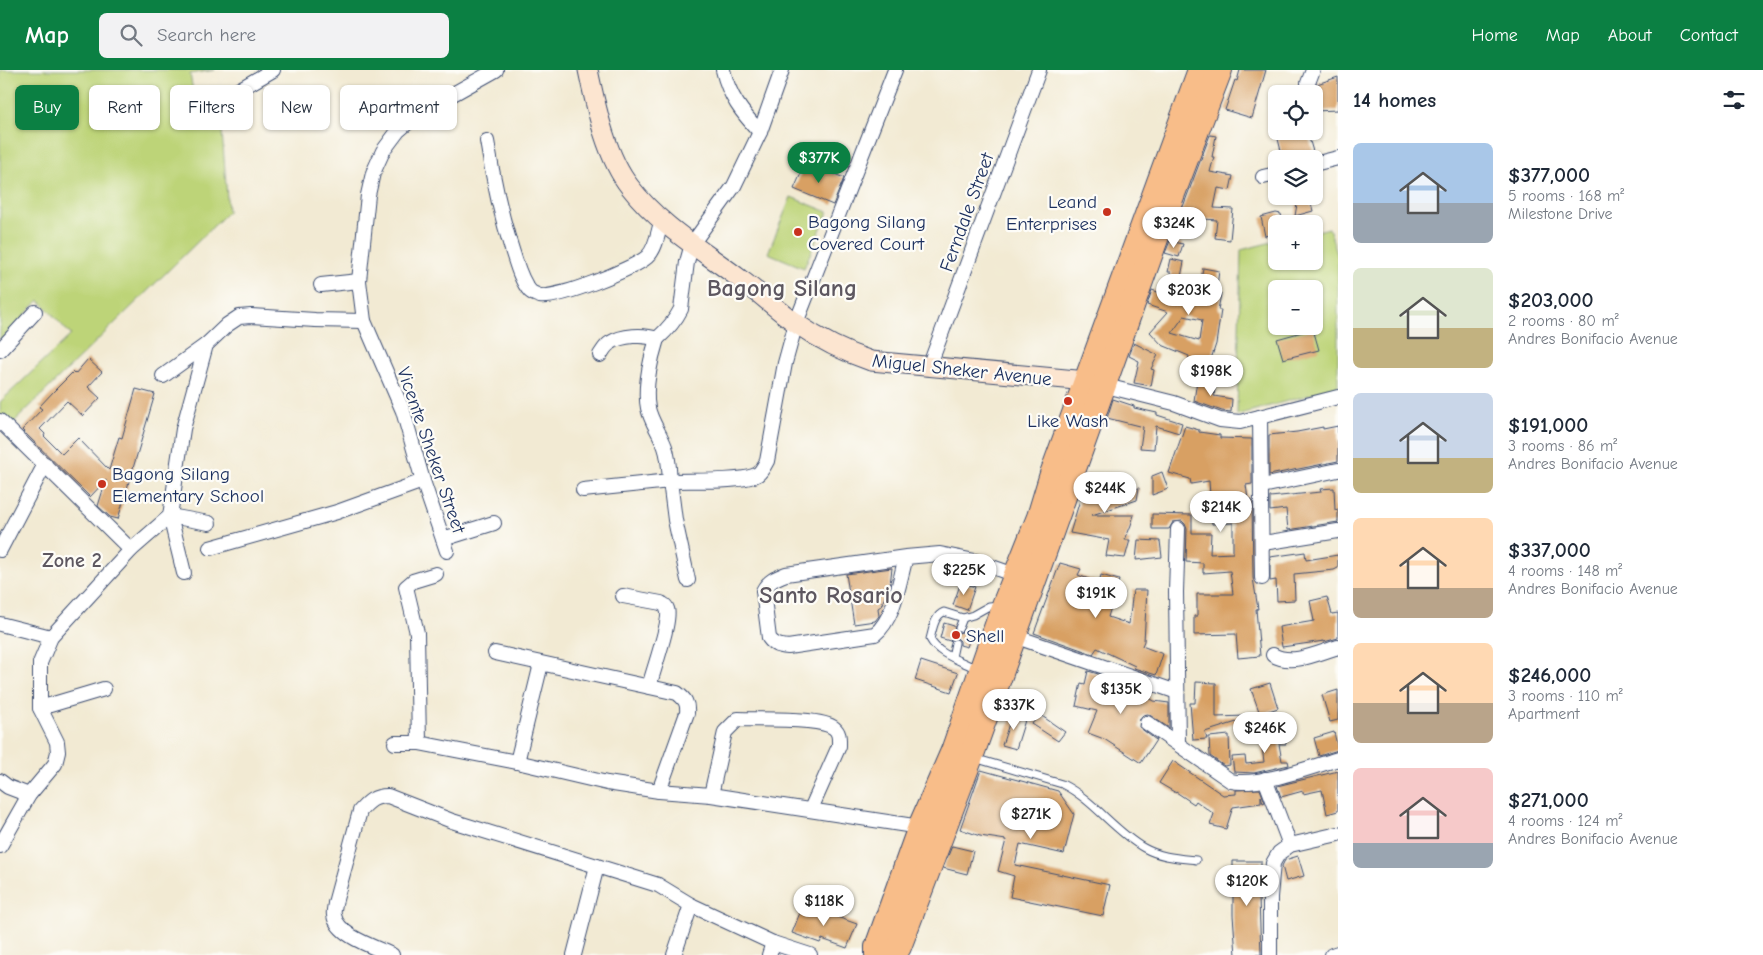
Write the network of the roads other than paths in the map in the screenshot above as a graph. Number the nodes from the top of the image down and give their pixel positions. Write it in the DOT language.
graph roads {
  1 [pos="273,70"];
  2 [pos="496,70"];
  3 [pos="588,70"];
  4 [pos="723,70"];
  5 [pos="782,70"];
  6 [pos="896,70"];
  7 [pos="1039,70"];
  8 [pos="1200,70"];
  9 [pos="1220,70"];
  10 [pos="247,85"];
  11 [pos="760,132"];
  12 [pos="487,141"];
  13 [pos="1338,158"];
  14 [pos="1323,162"];
  15 [pos="662,222"];
  16 [pos="692,244"];
  17 [pos="359,281"];
  18 [pos="321,285"];
  19 [pos="35,312"];
  20 [pos="364,321"];
  21 [pos="796,323"];
  22 [pos="657,339"];
  23 [pos="206,345"];
  24 [pos="0,350"];
  25 [pos="600,355"];
  26 [pos="929,367"];
  27 [pos="163,376"];
  28 [pos="1096,383"];
  29 [pos="1338,397"];
  30 [pos="1260,417"];
  31 [pos="0,421"];
  32 [pos="45,464"];
  33 [pos="1338,470"];
  34 [pos="423,481"];
  35 [pos="670,481"];
  36 [pos="1262,486"];
  37 [pos="583,490"];
  38 [pos="170,516"];
  39 [pos="209,523"];
  40 [pos="494,523"];
  41 [pos="1178,530"];
  42 [pos="1338,531"];
  43 [pos="1263,543"];
  44 [pos="210,548"];
  45 [pos="0,550"];
  46 [pos="131,550"];
  47 [pos="906,557"];
  48 [pos="184,572"];
  49 [pos="436,574"];
  50 [pos="1015,575"];
  51 [pos="1262,578"];
  52 [pos="688,580"];
  53 [pos="623,596"];
  54 [pos="1004,605"];
  55 [pos="963,618"];
  56 [pos="0,624"];
  57 [pos="959,628"];
  58 [pos="1004,632"];
  59 [pos="51,637"];
  60 [pos="955,643"];
  61 [pos="1338,647"];
  62 [pos="495,653"];
  63 [pos="1273,655"];
  64 [pos="952,657"];
  65 [pos="541,664"];
  66 [pos="982,672"];
  67 [pos="649,687"];
  68 [pos="104,689"];
  69 [pos="1177,692"];
  70 [pos="40,708"];
  71 [pos="1147,723"];
  72 [pos="395,743"];
  73 [pos="419,743"];
  74 [pos="1178,744"];
  75 [pos="962,754"];
  76 [pos="1338,760"];
  77 [pos="517,762"];
  78 [pos="1265,779"];
  79 [pos="0,781"];
  80 [pos="659,790"];
  81 [pos="29,794"];
  82 [pos="711,795"];
  83 [pos="810,809"];
  84 [pos="920,827"];
  85 [pos="1338,834"];
  86 [pos="1290,845"];
  87 [pos="0,846"];
  88 [pos="1196,860"];
  89 [pos="598,866"];
  90 [pos="691,905"];
  91 [pos="771,949"];
  92 [pos="1338,953"];
  93 [pos="392,955"];
  94 [pos="574,955"];
  95 [pos="674,955"];
  96 [pos="810,955"];
  97 [pos="877,955"];
  98 [pos="893,955"];
  99 [pos="1270,955"];
  100 [pos="1332,955"];
  1 -- 10 [label="street"];
  2 -- 17 [label="street, Vicente Sheker Street"];
  3 -- 15 [label="street, Miguel Sheker Avenue"];
  4 -- 11 [label="street"];
  5 -- 11 [label="street"];
  6 -- 21 [label="street"];
  7 -- 26 [label="street, Ferndale Street"];
  8 -- 28 [label="highway"];
  9 -- 28 [label="highway"];
  11 -- 16 [label="street"];
  12 -- 15 [label="street"];
  13 -- 14 [label="street"];
  15 -- 16 [label="street, Miguel Sheker Avenue"];
  16 -- 21 [label="street, Miguel Sheker Avenue"];
  16 -- 22 [label="street"];
  17 -- 18 [label="street"];
  17 -- 20 [label="street, Vicente Sheker Street"];
  19 -- 24 [label="street"];
  20 -- 23 [label="street"];
  20 -- 34 [label="street, Vicente Sheker Street"];
  21 -- 26 [label="street, Miguel Sheker Avenue"];
  21 -- 35 [label="street"];
  22 -- 25 [label="street"];
  22 -- 35 [label="street"];
  23 -- 27 [label="street"];
  23 -- 38 [label="street"];
  26 -- 28 [label="street, Miguel Sheker Avenue"];
  28 -- 30 [label="street"];
  28 -- 50 [label="highway"];
  28 -- 58 [label="highway"];
  29 -- 30 [label="street"];
  30 -- 36 [label="street"];
  31 -- 32 [label="street"];
  32 -- 45 [label="street"];
  32 -- 46 [label="street"];
  33 -- 36 [label="street"];
  34 -- 40 [label="street, Vicente Sheker Street"];
  34 -- 44 [label="street"];
  35 -- 37 [label="street"];
  35 -- 52 [label="street"];
  36 -- 43 [label="street"];
  38 -- 39 [label="street"];
  38 -- 46 [label="street"];
  38 -- 48 [label="street"];
  41 -- 69 [label="street"];
  42 -- 43 [label="street"];
  43 -- 51 [label="street"];
  46 -- 59 [label="street"];
  47 -- 47 [label="street"];
  47 -- 50 [label="street"];
  49 -- 73 [label="street"];
  50 -- 54 [label="highway"];
  53 -- 67 [label="street"];
  54 -- 55 [label="lane"];
  54 -- 58 [label="highway"];
  55 -- 57 [label="lane"];
  55 -- 64 [label="lane"];
  56 -- 59 [label="street"];
  58 -- 66 [label="highway"];
  58 -- 69 [label="street"];
  58 -- 75 [label="highway"];
  59 -- 70 [label="street"];
  60 -- 64 [label="lane"];
  61 -- 63 [label="street"];
  62 -- 65 [label="street"];
  64 -- 66 [label="lane"];
  65 -- 67 [label="street"];
  65 -- 77 [label="street"];
  66 -- 75 [label="highway"];
  67 -- 80 [label="street"];
  68 -- 70 [label="street"];
  69 -- 74 [label="street"];
  70 -- 81 [label="street"];
  71 -- 74 [label="street"];
  72 -- 73 [label="street"];
  73 -- 77 [label="street"];
  74 -- 78 [label="street"];
  75 -- 84 [label="highway"];
  75 -- 88 [label="lane"];
  75 -- 98 [label="highway"];
  76 -- 78 [label="street"];
  77 -- 80 [label="street"];
  78 -- 86 [label="street"];
  79 -- 81 [label="street"];
  80 -- 82 [label="street"];
  81 -- 87 [label="street"];
  82 -- 83 [label="street"];
  82 -- 83 [label="street"];
  83 -- 84 [label="street"];
  84 -- 97 [label="highway"];
  85 -- 86 [label="street"];
  86 -- 99 [label="street"];
  89 -- 90 [label="street"];
  89 -- 93 [label="street"];
  89 -- 94 [label="street"];
  90 -- 91 [label="street"];
  90 -- 95 [label="street"];
  91 -- 96 [label="street"];
  92 -- 100 [label="street"];
}
